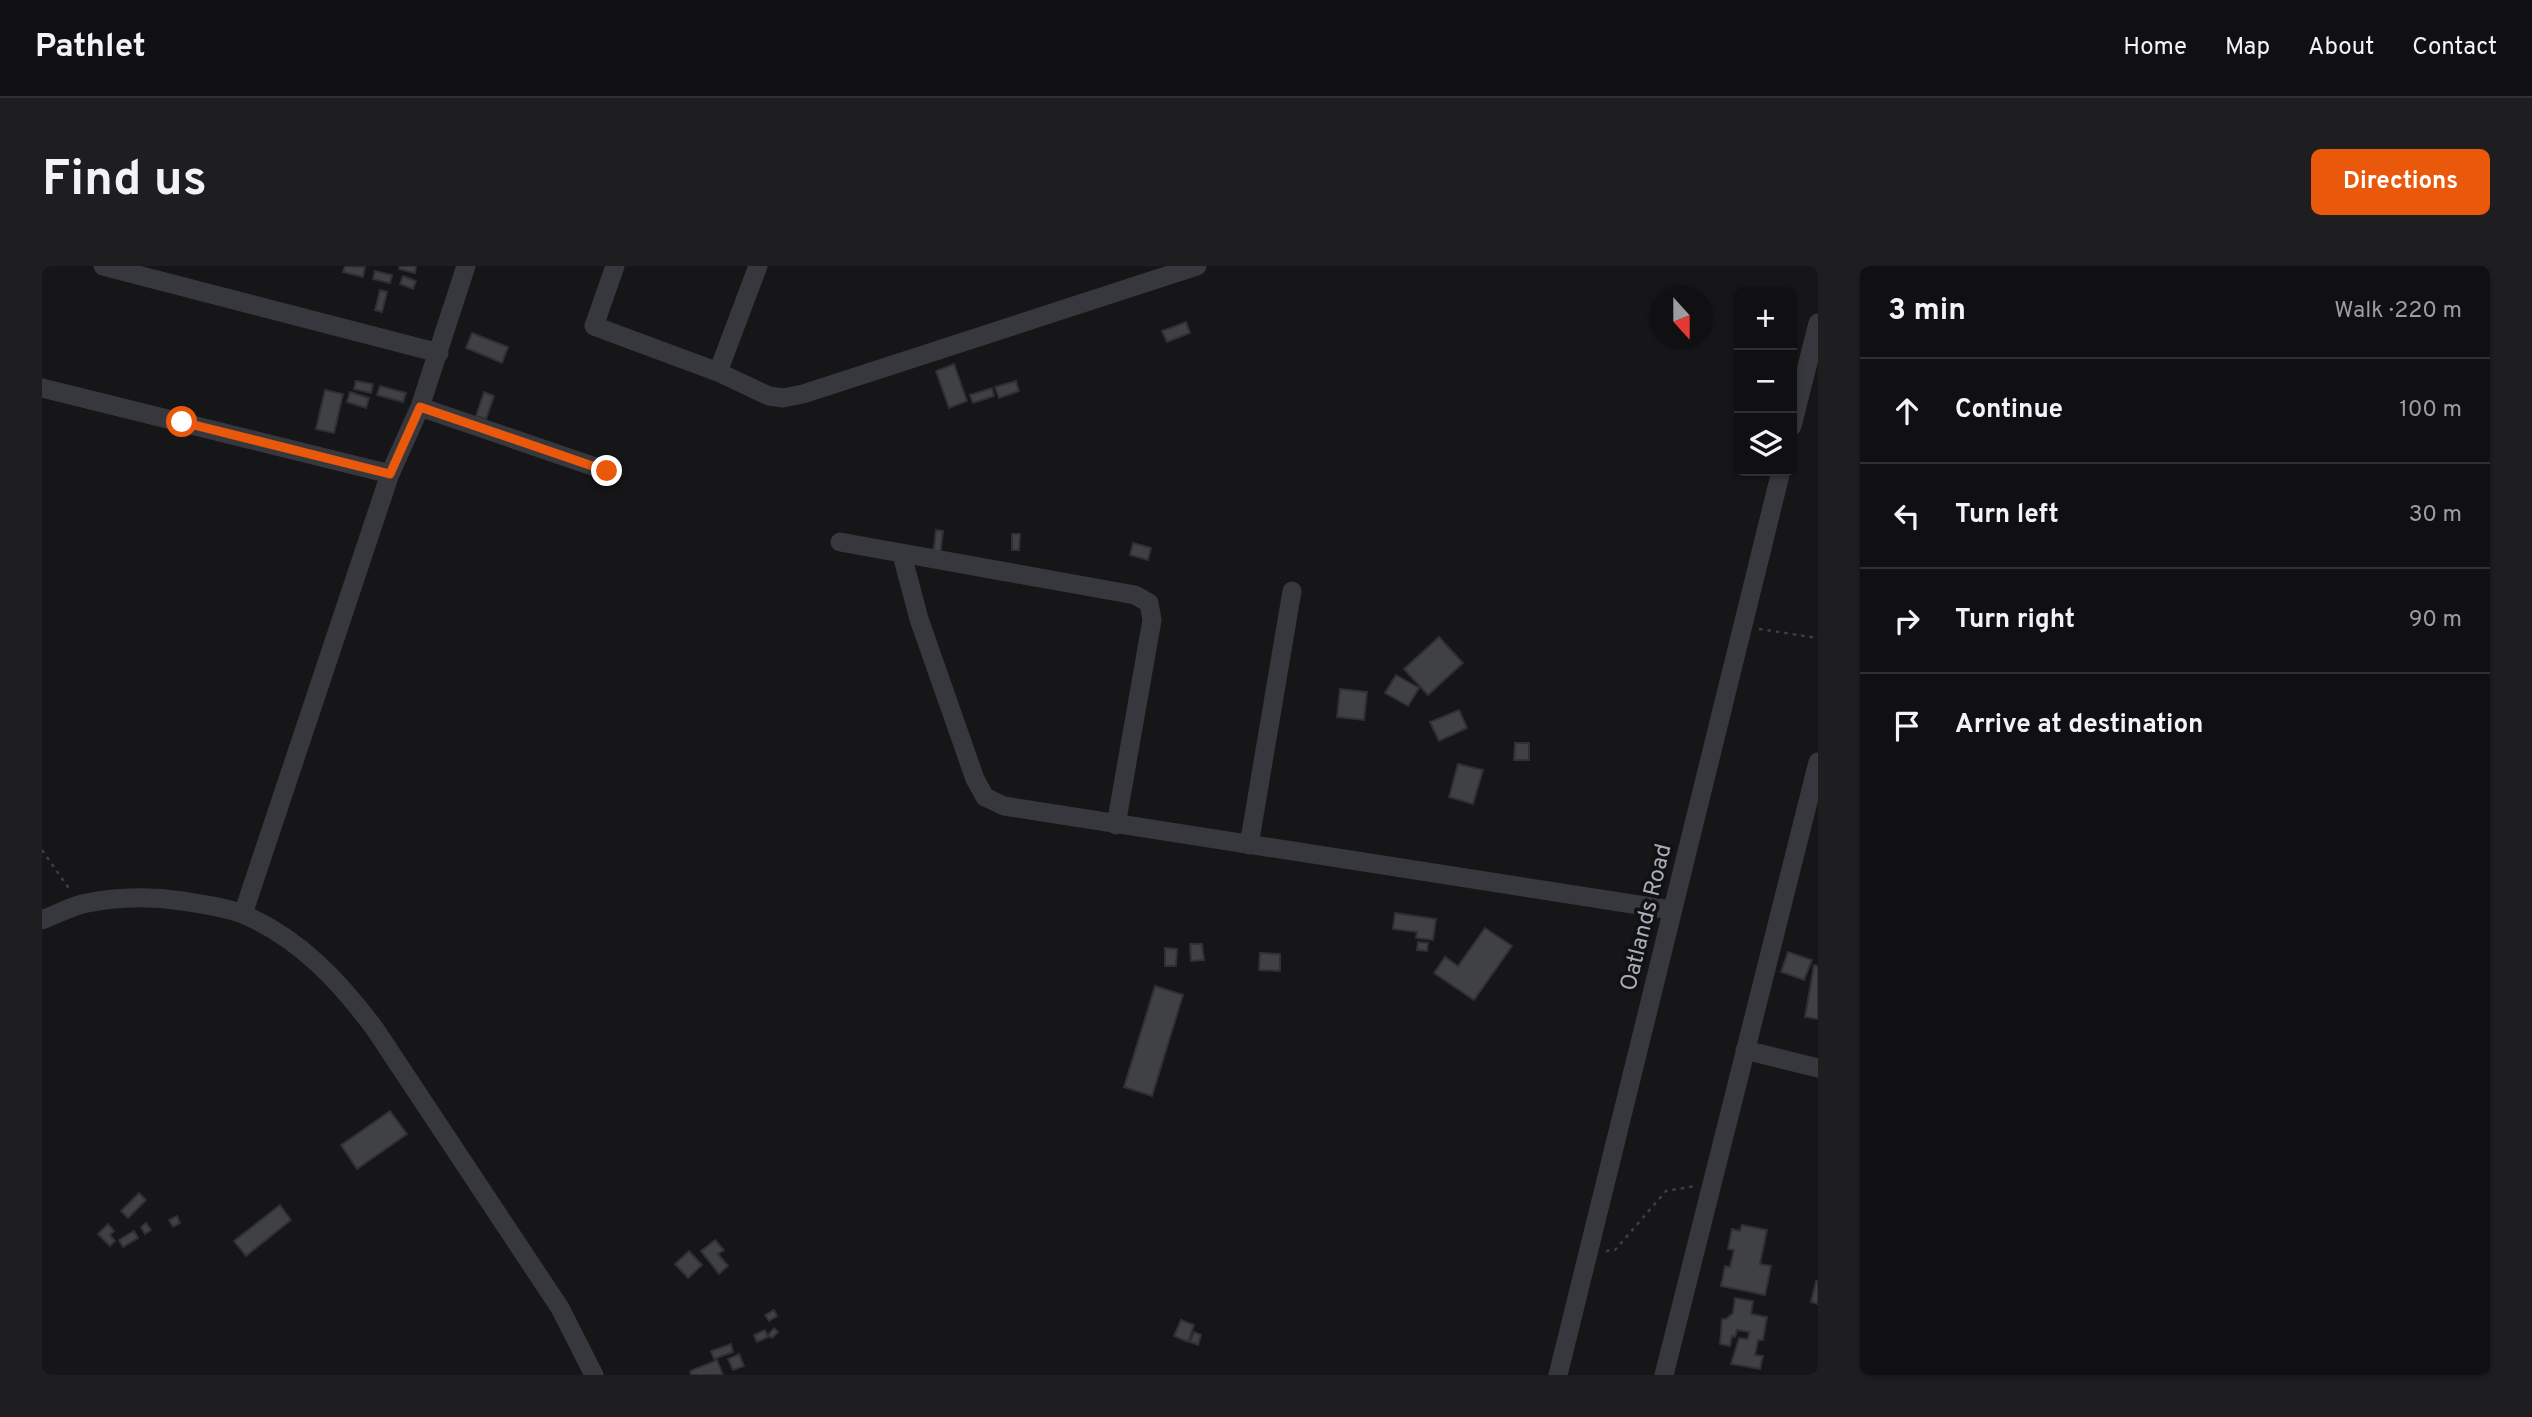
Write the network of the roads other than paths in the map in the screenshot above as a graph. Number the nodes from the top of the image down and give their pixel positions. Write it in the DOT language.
graph roads {
  1 [pos="103,266"];
  2 [pos="466,266"];
  3 [pos="615,266"];
  4 [pos="758,266"];
  5 [pos="1197,266"];
  6 [pos="1818,323"];
  7 [pos="439,354"];
  8 [pos="718,372"];
  9 [pos="42,388"];
  10 [pos="420,407"];
  11 [pos="1795,413"];
  12 [pos="607,471"];
  13 [pos="390,474"];
  14 [pos="1780,476"];
  15 [pos="840,542"];
  16 [pos="902,555"];
  17 [pos="1293,590"];
  18 [pos="1817,767"];
  19 [pos="1116,825"];
  20 [pos="1249,845"];
  21 [pos="1671,910"];
  22 [pos="243,914"];
  23 [pos="42,920"];
  24 [pos="1745,1050"];
  25 [pos="1818,1068"];
  26 [pos="594,1375"];
  27 [pos="1558,1375"];
  28 [pos="1664,1375"];
  1 -- 7 [label="street"];
  2 -- 7 [label="street"];
  3 -- 8 [label="street"];
  4 -- 8 [label="street"];
  5 -- 8 [label="street"];
  6 -- 11 [label="street"];
  7 -- 10 [label="street"];
  9 -- 13 [label="street"];
  10 -- 12 [label="street"];
  10 -- 13 [label="street"];
  13 -- 22 [label="street"];
  14 -- 21 [label="street, Oatlands Road"];
  15 -- 16 [label="street"];
  16 -- 19 [label="street"];
  16 -- 19 [label="street"];
  17 -- 20 [label="street"];
  18 -- 24 [label="street"];
  19 -- 20 [label="street"];
  20 -- 21 [label="street"];
  21 -- 27 [label="street, Oatlands Road"];
  22 -- 23 [label="street"];
  22 -- 26 [label="street"];
  24 -- 25 [label="street"];
  24 -- 28 [label="street"];
}
